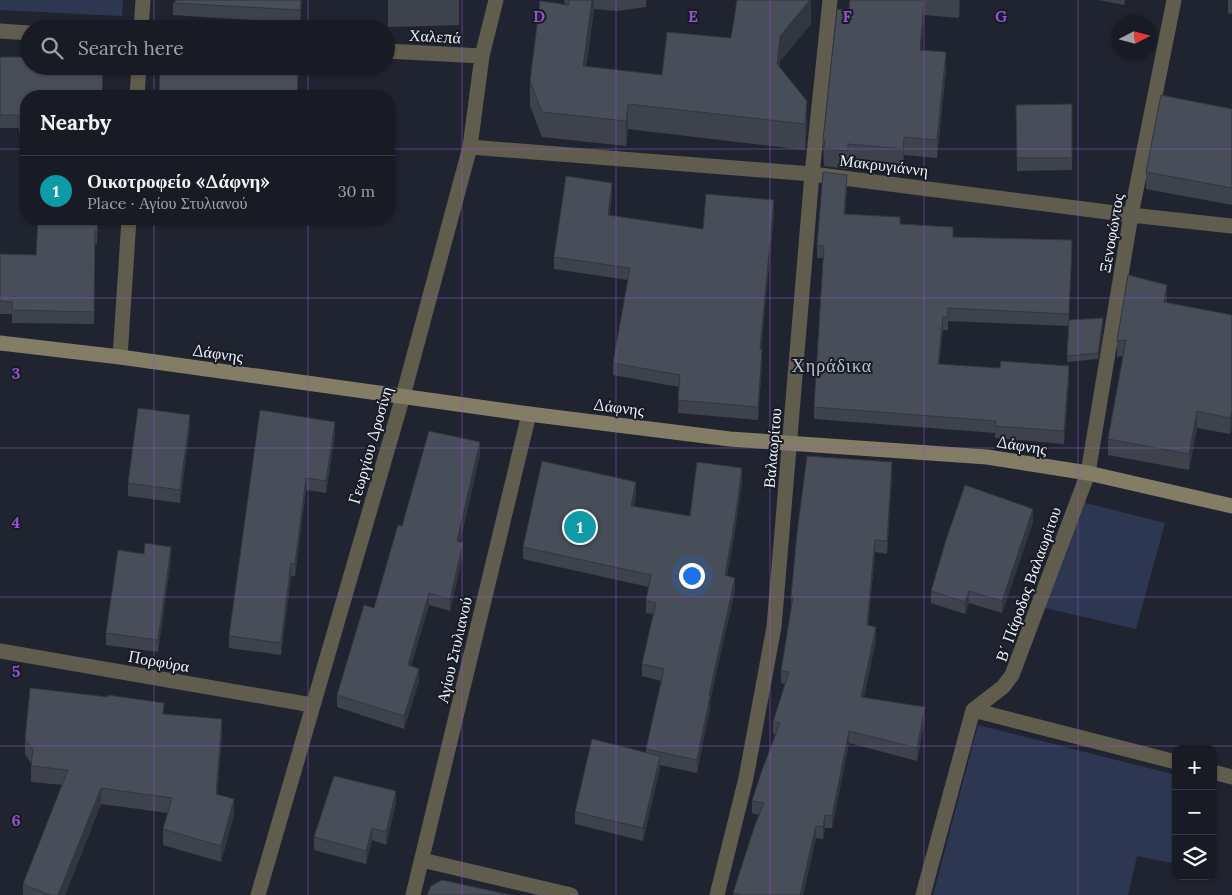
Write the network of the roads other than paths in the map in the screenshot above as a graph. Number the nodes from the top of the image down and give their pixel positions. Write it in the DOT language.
graph roads {
  1 [pos="143,0"];
  2 [pos="496,0"];
  3 [pos="830,0"];
  4 [pos="1174,0"];
  5 [pos="142,20"];
  6 [pos="0,31"];
  7 [pos="20,32"];
  8 [pos="395,51"];
  9 [pos="482,56"];
  10 [pos="138,75"];
  11 [pos="137,90"];
  12 [pos="470,147"];
  13 [pos="812,174"];
  14 [pos="1131,215"];
  15 [pos="129,225"];
  16 [pos="1232,226"];
  17 [pos="0,343"];
  18 [pos="120,357"];
  19 [pos="403,396"];
  20 [pos="529,414"];
  21 [pos="790,444"];
  22 [pos="1088,473"];
  23 [pos="1232,506"];
  24 [pos="0,651"];
  25 [pos="312,705"];
  26 [pos="973,710"];
  27 [pos="1172,761"];
  28 [pos="1217,773"];
  29 [pos="1232,777"];
  30 [pos="422,860"];
  31 [pos="258,895"];
  32 [pos="413,895"];
  33 [pos="570,895"];
  34 [pos="717,895"];
  35 [pos="923,895"];
  1 -- 5 [label="street"];
  2 -- 9 [label="street, Γεωργίου Δροσίνη"];
  3 -- 13 [label="street, Βαλαωρίτου"];
  4 -- 14 [label="street, Ξενοφώντος"];
  6 -- 7 [label="street"];
  8 -- 9 [label="street, Χαλεπά"];
  9 -- 12 [label="street, Γεωργίου Δροσίνη"];
  10 -- 11 [label="street"];
  12 -- 13 [label="street, Μακρυγιάννη"];
  12 -- 19 [label="street, Γεωργίου Δροσίνη"];
  13 -- 14 [label="street, Μακρυγιάννη"];
  13 -- 21 [label="street, Βαλαωρίτου"];
  14 -- 16 [label="street, Μακρυγιάννη"];
  14 -- 22 [label="street, Ξενοφώντος"];
  15 -- 18 [label="street"];
  17 -- 18 [label="street, Δάφνης"];
  18 -- 19 [label="street, Δάφνης"];
  19 -- 20 [label="street, Δάφνης"];
  19 -- 25 [label="street, Γεωργίου Δροσίνη"];
  20 -- 21 [label="street, Δάφνης"];
  20 -- 30 [label="street, Αγίου Στυλιανού"];
  21 -- 22 [label="street, Δάφνης"];
  21 -- 34 [label="street, Βαλαωρίτου"];
  22 -- 23 [label="street, Δάφνης"];
  22 -- 26 [label="street, Β΄ Πάροδος Βαλαωρίτου"];
  24 -- 25 [label="street, Πορφύρα"];
  25 -- 31 [label="street, Γεωργίου Δροσίνη"];
  26 -- 27 [label="street"];
  26 -- 35 [label="street"];
  28 -- 29 [label="street"];
  30 -- 32 [label="street, Αγίου Στυλιανού"];
  30 -- 33 [label="street"];
}
